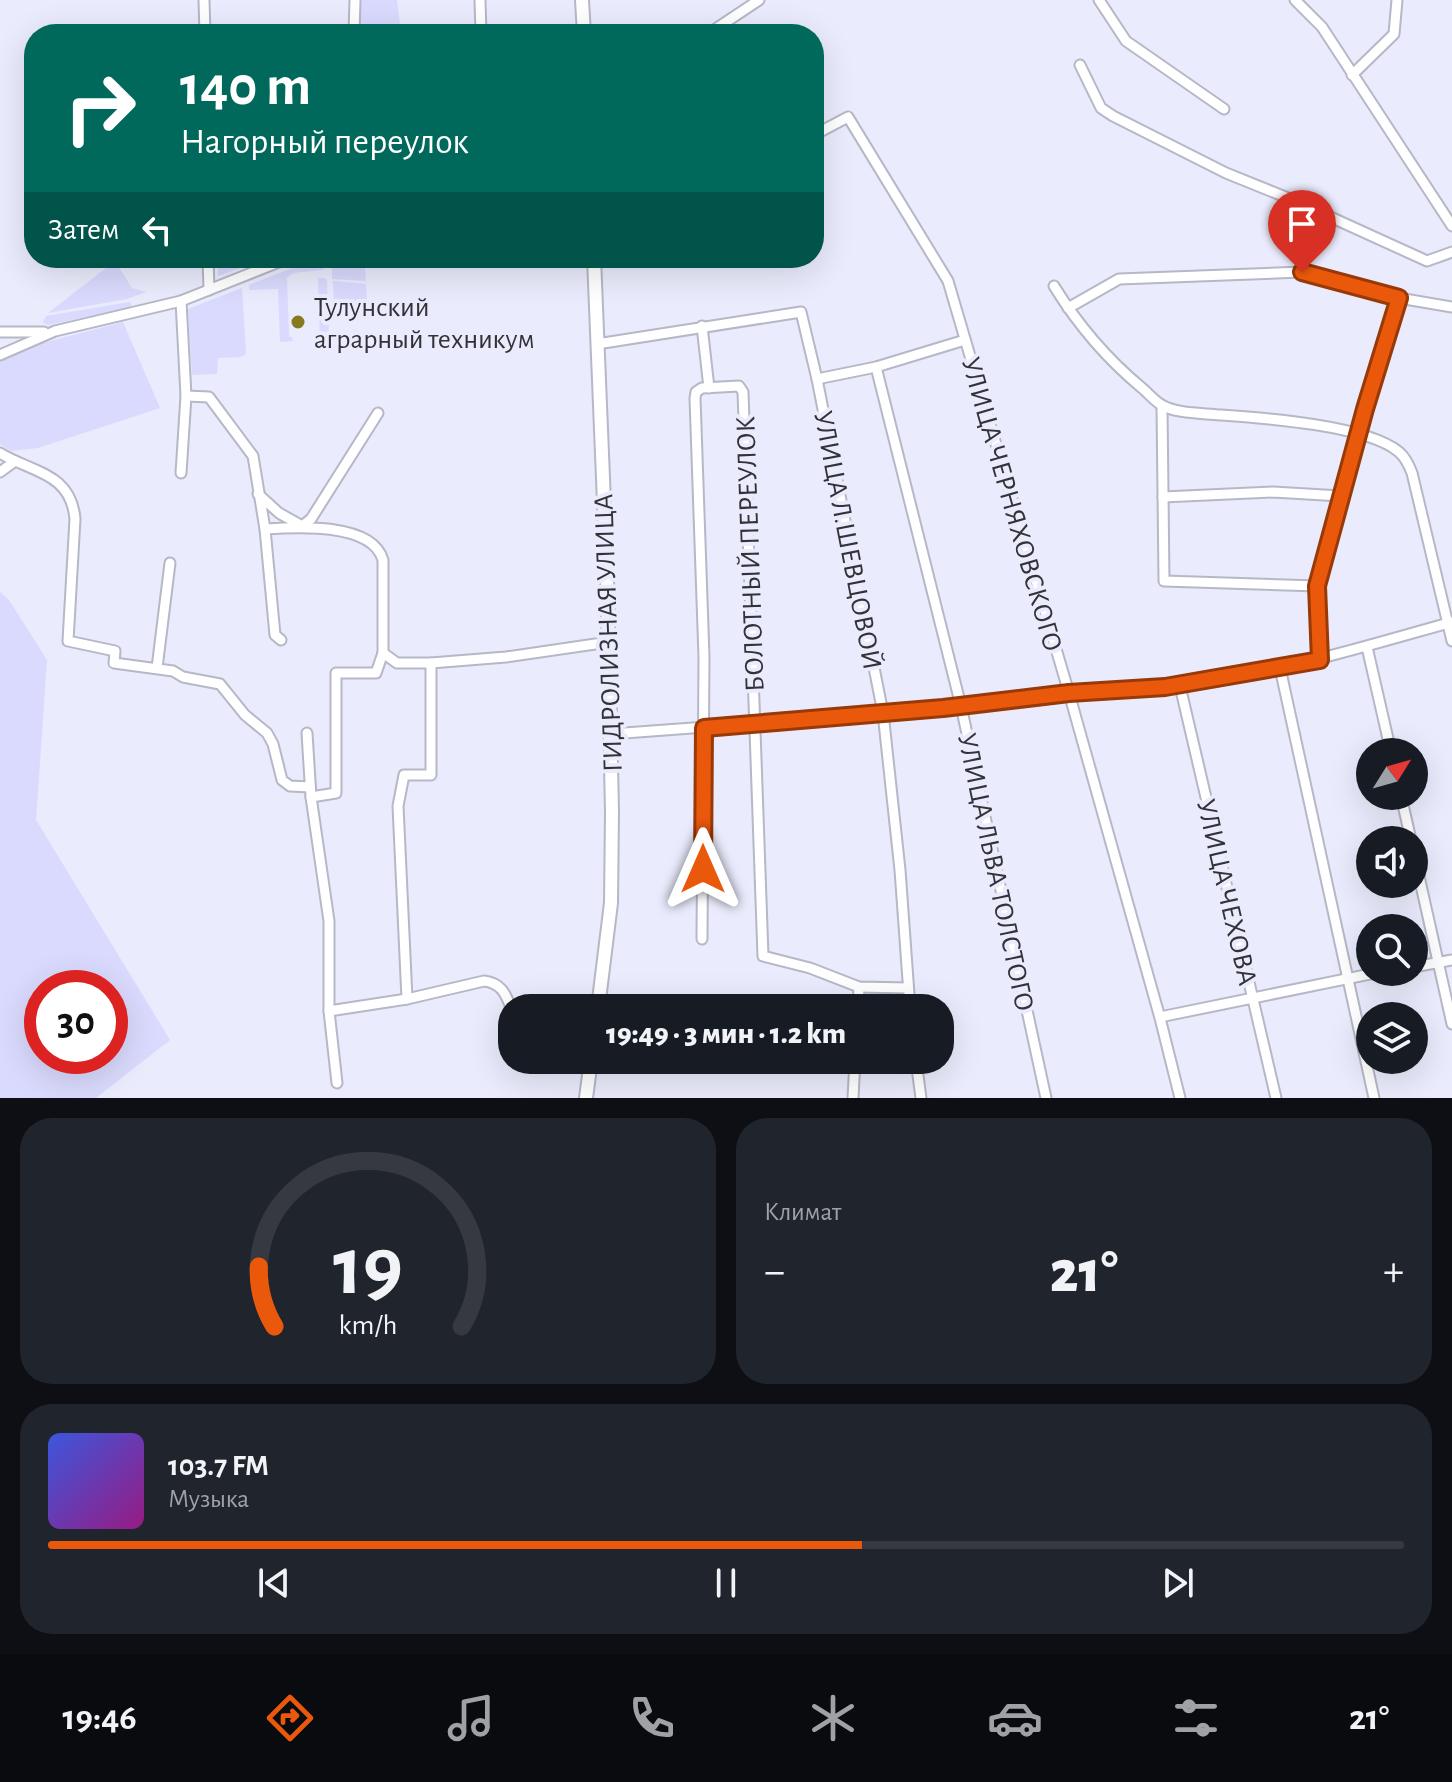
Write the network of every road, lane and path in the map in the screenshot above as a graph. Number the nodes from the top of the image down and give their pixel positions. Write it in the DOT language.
graph roads {
  1 [pos="204,0"];
  2 [pos="355,0"];
  3 [pos="480,0"];
  4 [pos="582,0"];
  5 [pos="759,0"];
  6 [pos="1099,0"];
  7 [pos="1295,0"];
  8 [pos="1397,0"];
  9 [pos="205,24"];
  10 [pos="354,24"];
  11 [pos="481,24"];
  12 [pos="583,24"];
  13 [pos="723,24"];
  14 [pos="1080,65"];
  15 [pos="1352,75"];
  16 [pos="1224,109"];
  17 [pos="824,130"];
  18 [pos="1452,226"];
  19 [pos="1452,252"];
  20 [pos="208,268"];
  21 [pos="264,268"];
  22 [pos="594,268"];
  23 [pos="1054,286"];
  24 [pos="209,290"];
  25 [pos="1399,298"];
  26 [pos="181,301"];
  27 [pos="1452,307"];
  28 [pos="1068,308"];
  29 [pos="702,326"];
  30 [pos="55,331"];
  31 [pos="0,332"];
  32 [pos="965,340"];
  33 [pos="597,344"];
  34 [pos="0,355"];
  35 [pos="876,367"];
  36 [pos="817,379"];
  37 [pos="709,388"];
  38 [pos="186,396"];
  39 [pos="1162,406"];
  40 [pos="378,413"];
  41 [pos="1357,435"];
  42 [pos="0,453"];
  43 [pos="15,461"];
  44 [pos="0,472"];
  45 [pos="181,473"];
  46 [pos="258,494"];
  47 [pos="1341,496"];
  48 [pos="1163,497"];
  49 [pos="302,526"];
  50 [pos="265,529"];
  51 [pos="170,563"];
  52 [pos="1317,586"];
  53 [pos="1450,622"];
  54 [pos="281,640"];
  55 [pos="1452,641"];
  56 [pos="609,642"];
  57 [pos="1367,647"];
  58 [pos="383,653"];
  59 [pos="1320,660"];
  60 [pos="431,663"];
  61 [pos="157,668"];
  62 [pos="1280,668"];
  63 [pos="1180,686"];
  64 [pos="1069,693"];
  65 [pos="961,706"];
  66 [pos="883,713"];
  67 [pos="755,724"];
  68 [pos="704,728"];
  69 [pos="307,733"];
  70 [pos="611,734"];
  71 [pos="1388,738"];
  72 [pos="311,792"];
  73 [pos="1424,898"];
  74 [pos="702,939"];
  75 [pos="1452,960"];
  76 [pos="1438,963"];
  77 [pos="1428,965"];
  78 [pos="1356,976"];
  79 [pos="1347,977"];
  80 [pos="859,987"];
  81 [pos="908,988"];
  82 [pos="504,994"];
  83 [pos="600,994"];
  84 [pos="859,994"];
  85 [pos="909,994"];
  86 [pos="1252,996"];
  87 [pos="407,999"];
  88 [pos="329,1011"];
  89 [pos="1160,1017"];
  90 [pos="1452,1024"];
  91 [pos="589,1074"];
  92 [pos="854,1074"];
  93 [pos="918,1074"];
  94 [pos="337,1083"];
  95 [pos="586,1098"];
  96 [pos="853,1098"];
  97 [pos="921,1098"];
  98 [pos="1046,1098"];
  99 [pos="1180,1098"];
  100 [pos="1276,1098"];
  101 [pos="1374,1098"];
  1 -- 9 [label="street"];
  2 -- 10 [label="street"];
  3 -- 11 [label="street"];
  4 -- 12 [label="highway"];
  5 -- 13 [label="street"];
  6 -- 16 [label="street"];
  7 -- 15 [label="street"];
  8 -- 15 [label="street"];
  14 -- 19 [label="street"];
  15 -- 18 [label="street"];
  17 -- 32 [label="street, УЛИЦА ЧЕРНЯХОВСКОГО"];
  20 -- 24 [label="street"];
  21 -- 24 [label="street"];
  22 -- 33 [label="highway, ГИДРОЛИЗНАЯ УЛИЦА"];
  23 -- 28 [label="street"];
  24 -- 26 [label="street"];
  25 -- 27 [label="street"];
  25 -- 28 [label="street"];
  25 -- 41 [label="street"];
  26 -- 30 [label="street"];
  26 -- 38 [label="street"];
  28 -- 39 [label="street"];
  29 -- 33 [label="street"];
  29 -- 36 [label="street, УЛИЦА Л.ШЕВЦОВОЙ"];
  29 -- 37 [label="street"];
  30 -- 31 [label="street"];
  30 -- 34 [label="street"];
  32 -- 35 [label="street"];
  32 -- 64 [label="street, УЛИЦА ЧЕРНЯХОВСКОГО"];
  33 -- 56 [label="highway, ГИДРОЛИЗНАЯ УЛИЦА"];
  35 -- 36 [label="street"];
  35 -- 65 [label="street, УЛИЦА ЛЬВА ТОЛСТОГО"];
  36 -- 66 [label="street, УЛИЦА Л.ШЕВЦОВОЙ"];
  37 -- 67 [label="street, БОЛОТНЫЙ ПЕРЕУЛОК"];
  37 -- 68 [label="street"];
  38 -- 45 [label="street"];
  38 -- 46 [label="street"];
  39 -- 41 [label="street"];
  39 -- 48 [label="street"];
  40 -- 49 [label="street"];
  41 -- 47 [label="street"];
  41 -- 53 [label="street"];
  42 -- 43 [label="street"];
  43 -- 44 [label="street"];
  43 -- 61 [label="street"];
  46 -- 49 [label="street"];
  46 -- 50 [label="street"];
  47 -- 48 [label="street"];
  47 -- 52 [label="street"];
  48 -- 52 [label="street"];
  49 -- 50 [label="street"];
  49 -- 58 [label="street"];
  50 -- 54 [label="street"];
  51 -- 61 [label="street"];
  52 -- 59 [label="street"];
  53 -- 55 [label="street"];
  53 -- 57 [label="street"];
  56 -- 60 [label="street"];
  56 -- 70 [label="highway, ГИДРОЛИЗНАЯ УЛИЦА"];
  57 -- 59 [label="street"];
  57 -- 71 [label="street"];
  58 -- 60 [label="street"];
  58 -- 72 [label="street"];
  59 -- 62 [label="street"];
  60 -- 87 [label="street"];
  61 -- 72 [label="street"];
  62 -- 63 [label="street"];
  62 -- 79 [label="street"];
  63 -- 64 [label="street"];
  63 -- 86 [label="street, УЛИЦА ЧЕХОВА"];
  64 -- 65 [label="street"];
  64 -- 89 [label="street, УЛИЦА ЧЕРНЯХОВСКОГО"];
  65 -- 66 [label="street"];
  65 -- 98 [label="street, УЛИЦА ЛЬВА ТОЛСТОГО"];
  66 -- 67 [label="street"];
  66 -- 81 [label="street, УЛИЦА Л.ШЕВЦОВОЙ"];
  67 -- 68 [label="street"];
  67 -- 80 [label="street, БОЛОТНЫЙ ПЕРЕУЛОК"];
  68 -- 70 [label="street"];
  68 -- 74 [label="street"];
  69 -- 72 [label="street"];
  70 -- 83 [label="highway, ГИДРОЛИЗНАЯ УЛИЦА"];
  72 -- 88 [label="street"];
  73 -- 76 [label="street"];
  75 -- 76 [label="street"];
  76 -- 77 [label="street"];
  76 -- 90 [label="street"];
  78 -- 79 [label="street"];
  79 -- 86 [label="street"];
  79 -- 101 [label="street"];
  80 -- 81 [label="street"];
  80 -- 84 [label="street"];
  81 -- 85 [label="street, УЛИЦА Л.ШЕВЦОВОЙ"];
  82 -- 87 [label="street"];
  86 -- 89 [label="street"];
  86 -- 100 [label="street, УЛИЦА ЧЕХОВА"];
  87 -- 88 [label="street"];
  88 -- 94 [label="street"];
  89 -- 99 [label="street, УЛИЦА ЧЕРНЯХОВСКОГО"];
  91 -- 95 [label="highway"];
  92 -- 96 [label="street"];
  93 -- 97 [label="street"];
}
